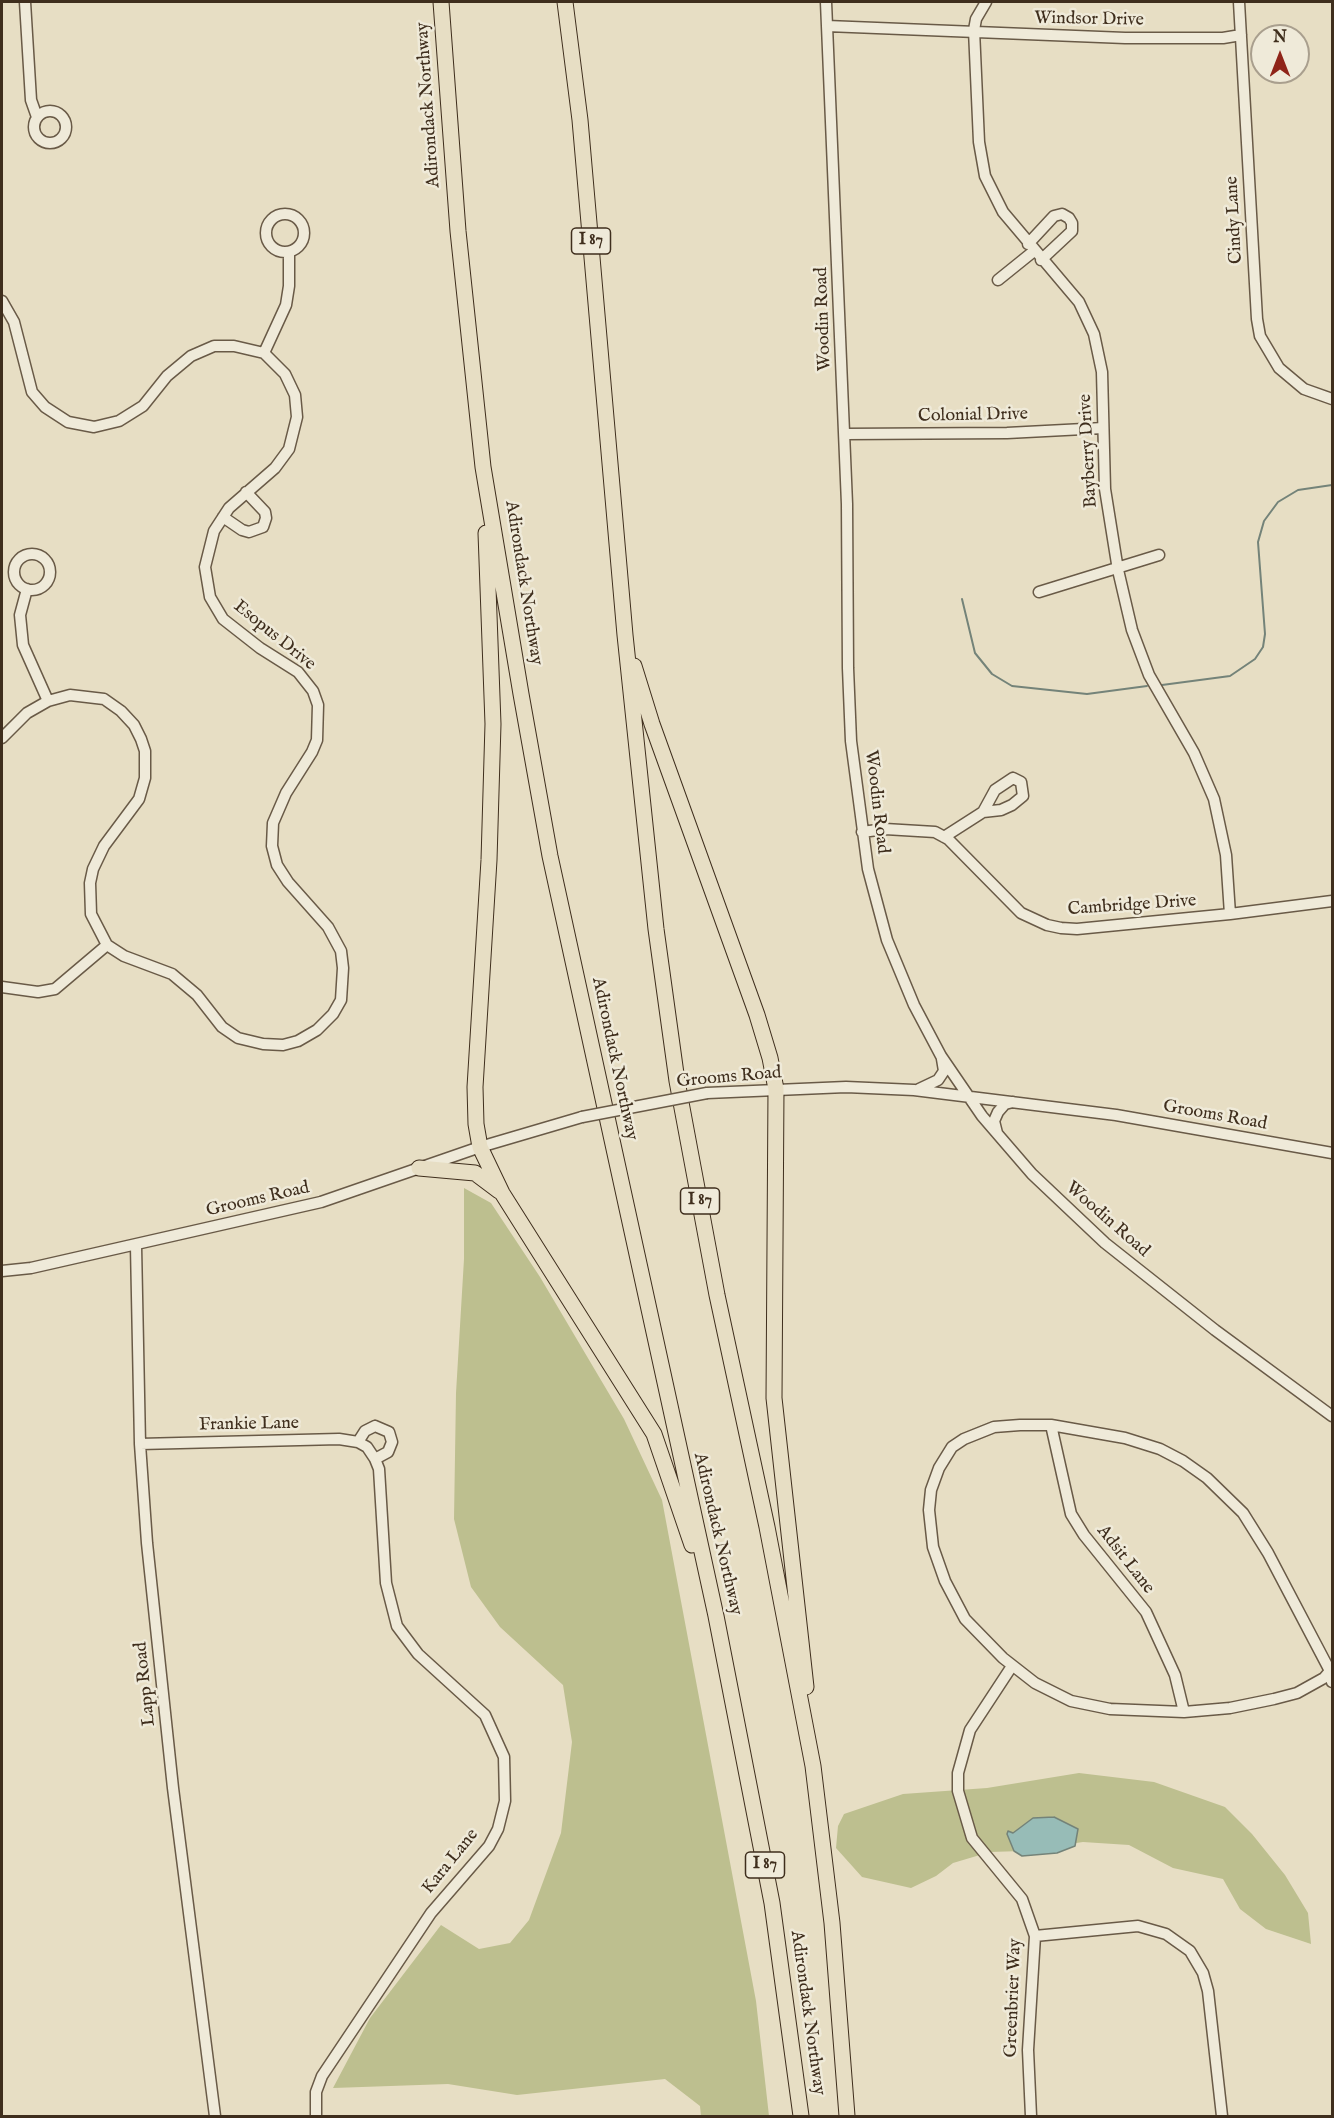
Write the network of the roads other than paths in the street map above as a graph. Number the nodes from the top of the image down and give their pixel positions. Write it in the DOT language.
graph roads {
  1 [pos="25,2"];
  2 [pos="441,2"];
  3 [pos="565,2"];
  4 [pos="826,2"];
  5 [pos="986,2"];
  6 [pos="1239,2"];
  7 [pos="827,26"];
  8 [pos="974,30"];
  9 [pos="1242,35"];
  10 [pos="37,117"];
  11 [pos="289,252"];
  12 [pos="1034,252"];
  13 [pos="998,280"];
  14 [pos="2,301"];
  15 [pos="264,354"];
  16 [pos="1332,399"];
  17 [pos="1103,428"];
  18 [pos="844,434"];
  19 [pos="483,467"];
  20 [pos="246,492"];
  21 [pos="223,517"];
  22 [pos="1160,555"];
  23 [pos="1118,570"];
  24 [pos="27,589"];
  25 [pos="1039,592"];
  26 [pos="625,635"];
  27 [pos="48,701"];
  28 [pos="2,738"];
  29 [pos="983,812"];
  30 [pos="862,832"];
  31 [pos="944,837"];
  32 [pos="1332,901"];
  33 [pos="1230,914"];
  34 [pos="106,945"];
  35 [pos="2,987"];
  36 [pos="941,1056"];
  37 [pos="776,1089"];
  38 [pos="914,1090"];
  39 [pos="966,1095"];
  40 [pos="1016,1101"];
  41 [pos="997,1133"];
  42 [pos="480,1147"];
  43 [pos="1332,1153"];
  44 [pos="419,1168"];
  45 [pos="502,1193"];
  46 [pos="136,1246"];
  47 [pos="2,1271"];
  48 [pos="1332,1416"];
  49 [pos="1051,1425"];
  50 [pos="358,1442"];
  51 [pos="140,1444"];
  52 [pos="375,1459"];
  53 [pos="716,1616"];
  54 [pos="1012,1666"];
  55 [pos="1332,1675"];
  56 [pos="1184,1712"];
  57 [pos="812,1762"];
  58 [pos="1035,1936"];
  59 [pos="216,2116"];
  60 [pos="316,2116"];
  61 [pos="801,2116"];
  62 [pos="846,2116"];
  63 [pos="1031,2116"];
  64 [pos="1222,2116"];
  1 -- 10 [label="street"];
  2 -- 19 [label="highway, Adirondack Northway / I 87"];
  3 -- 26 [label="highway, Adirondack Northway / I 87"];
  4 -- 7 [label="street, Woodin Road"];
  5 -- 8 [label="street, Bayberry Drive"];
  6 -- 9 [label="street, Cindy Lane"];
  7 -- 8 [label="street, Windsor Drive"];
  7 -- 18 [label="street, Woodin Road"];
  8 -- 9 [label="street, Windsor Drive"];
  8 -- 12 [label="street, Bayberry Drive"];
  9 -- 16 [label="street, Cindy Lane"];
  11 -- 15 [label="street"];
  12 -- 13 [label="street"];
  12 -- 17 [label="street, Bayberry Drive"];
  14 -- 15 [label="street, Esopus Drive"];
  15 -- 20 [label="street, Esopus Drive"];
  17 -- 18 [label="street, Colonial Drive"];
  17 -- 23 [label="street, Bayberry Drive"];
  18 -- 30 [label="street, Woodin Road"];
  19 -- 42 [label="highway"];
  19 -- 53 [label="highway, Adirondack Northway / I 87"];
  20 -- 21 [label="street, Esopus Drive"];
  20 -- 21 [label="street"];
  21 -- 34 [label="street, Esopus Drive"];
  22 -- 23 [label="street"];
  23 -- 25 [label="street"];
  23 -- 33 [label="street, Bayberry Drive"];
  24 -- 27 [label="street"];
  26 -- 37 [label="highway"];
  26 -- 57 [label="highway, Adirondack Northway / I 87"];
  27 -- 28 [label="street"];
  27 -- 34 [label="street"];
  29 -- 31 [label="street"];
  30 -- 31 [label="street"];
  30 -- 36 [label="street, Woodin Road"];
  31 -- 33 [label="street, Cambridge Drive"];
  32 -- 33 [label="street, Cambridge Drive"];
  34 -- 35 [label="street"];
  36 -- 38 [label="street"];
  36 -- 39 [label="street, Woodin Road"];
  37 -- 38 [label="street, Grooms Road"];
  37 -- 42 [label="street, Grooms Road, bridge"];
  37 -- 57 [label="highway"];
  38 -- 39 [label="street, Grooms Road"];
  39 -- 40 [label="street, Grooms Road"];
  39 -- 41 [label="street, Woodin Road"];
  40 -- 41 [label="street"];
  40 -- 43 [label="street, Grooms Road"];
  41 -- 48 [label="street, Woodin Road"];
  42 -- 44 [label="street, Grooms Road"];
  42 -- 45 [label="highway"];
  44 -- 45 [label="highway"];
  44 -- 46 [label="street, Grooms Road"];
  45 -- 53 [label="highway"];
  46 -- 47 [label="street, Grooms Road"];
  46 -- 51 [label="street, Lapp Road"];
  49 -- 54 [label="street"];
  49 -- 55 [label="street"];
  49 -- 56 [label="street, Adsit Lane"];
  50 -- 51 [label="street, Frankie Lane"];
  50 -- 52 [label="street"];
  50 -- 52 [label="street"];
  51 -- 59 [label="street, Lapp Road"];
  52 -- 60 [label="street, Kara Lane"];
  53 -- 61 [label="highway, Adirondack Northway / I 87"];
  54 -- 56 [label="street"];
  54 -- 58 [label="street, Greenbrier Way"];
  55 -- 56 [label="street"];
  57 -- 62 [label="highway, Adirondack Northway / I 87"];
  58 -- 63 [label="street, Greenbrier Way"];
  58 -- 64 [label="street"];
}
